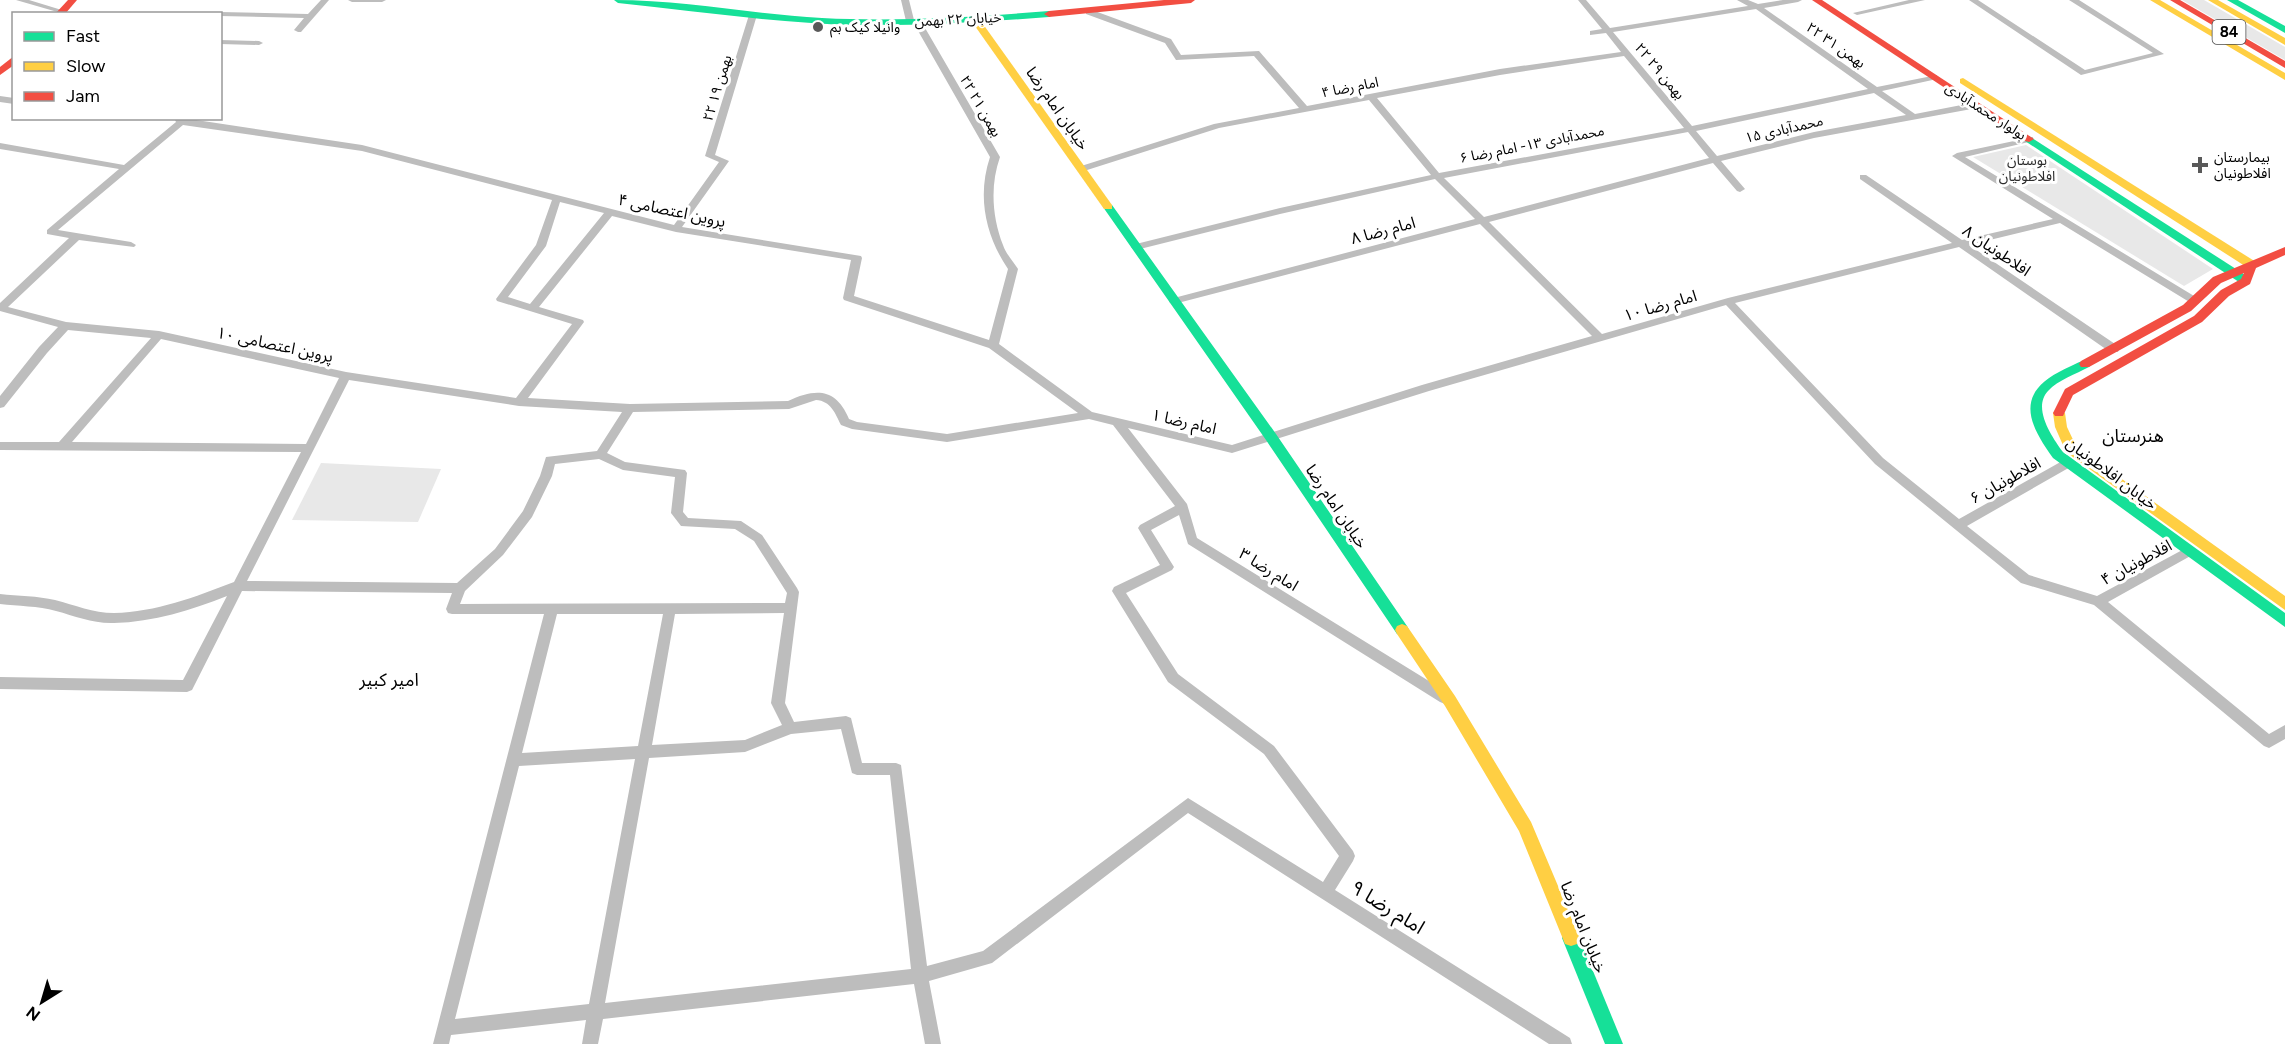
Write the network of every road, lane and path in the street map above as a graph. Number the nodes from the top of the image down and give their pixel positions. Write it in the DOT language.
graph roads {
  1 [pos="20,0"];
  2 [pos="73,0"];
  3 [pos="325,0"];
  4 [pos="352,0"];
  5 [pos="382,0"];
  6 [pos="618,0"];
  7 [pos="905,0"];
  8 [pos="1074,0"];
  9 [pos="1186,0"];
  10 [pos="1191,0"];
  11 [pos="1582,0"];
  12 [pos="1741,0"];
  13 [pos="1798,0"];
  14 [pos="1816,0"];
  15 [pos="1836,0"];
  16 [pos="1921,0"];
  17 [pos="1973,0"];
  18 [pos="2073,0"];
  19 [pos="2154,0"];
  20 [pos="2174,0"];
  21 [pos="2212,0"];
  22 [pos="2231,0"];
  23 [pos="1758,7"];
  24 [pos="60,12"];
  25 [pos="1089,12"];
  26 [pos="1857,13"];
  27 [pos="222,14"];
  28 [pos="753,15"];
  29 [pos="311,16"];
  30 [pos="975,19"];
  31 [pos="914,21"];
  32 [pos="298,30"];
  33 [pos="2285,30"];
  34 [pos="1608,31"];
  35 [pos="1593,33"];
  36 [pos="222,42"];
  37 [pos="2285,42"];
  38 [pos="259,43"];
  39 [pos="1628,54"];
  40 [pos="12,61"];
  41 [pos="2285,65"];
  42 [pos="0,72"];
  43 [pos="1934,77"];
  44 [pos="2285,77"];
  45 [pos="1875,89"];
  46 [pos="1372,97"];
  47 [pos="1977,105"];
  48 [pos="1305,109"];
  49 [pos="1914,117"];
  50 [pos="180,120"];
  51 [pos="1690,129"];
  52 [pos="2030,139"];
  53 [pos="0,146"];
  54 [pos="2075,153"];
  55 [pos="2057,158"];
  56 [pos="1716,159"];
  57 [pos="127,168"];
  58 [pos="1081,169"];
  59 [pos="1437,176"];
  60 [pos="1863,177"];
  61 [pos="1600,188"];
  62 [pos="1740,189"];
  63 [pos="557,198"];
  64 [pos="610,212"];
  65 [pos="1479,220"];
  66 [pos="2061,220"];
  67 [pos="676,229"];
  68 [pos="76,237"];
  69 [pos="1960,243"];
  70 [pos="131,245"];
  71 [pos="1136,247"];
  72 [pos="2285,251"];
  73 [pos="2252,265"];
  74 [pos="2232,272"];
  75 [pos="2246,281"];
  76 [pos="1174,301"];
  77 [pos="1728,301"];
  78 [pos="2195,301"];
  79 [pos="0,308"];
  80 [pos="532,308"];
  81 [pos="66,326"];
  82 [pos="159,336"];
  83 [pos="1600,338"];
  84 [pos="993,345"];
  85 [pos="2114,349"];
  86 [pos="346,376"];
  87 [pos="519,402"];
  88 [pos="0,404"];
  89 [pos="630,408"];
  90 [pos="1089,415"];
  91 [pos="1118,422"];
  92 [pos="1271,437"];
  93 [pos="0,446"];
  94 [pos="61,447"];
  95 [pos="309,448"];
  96 [pos="600,455"];
  97 [pos="2068,463"];
  98 [pos="1183,507"];
  99 [pos="1958,525"];
  100 [pos="2190,552"];
  101 [pos="238,586"];
  102 [pos="460,588"];
  103 [pos="0,599"];
  104 [pos="2098,601"];
  105 [pos="2285,604"];
  106 [pos="670,608"];
  107 [pos="791,608"];
  108 [pos="552,609"];
  109 [pos="2285,621"];
  110 [pos="7,683"];
  111 [pos="0,690"];
  112 [pos="1450,701"];
  113 [pos="789,728"];
  114 [pos="2285,731"];
  115 [pos="644,752"];
  116 [pos="513,760"];
  117 [pos="1325,892"];
  118 [pos="920,976"];
  119 [pos="596,1012"];
  120 [pos="443,1036"];
  121 [pos="591,1044"];
  122 [pos="933,1044"];
  123 [pos="1564,1044"];
  124 [pos="1614,1044"];
  1 -- 24 [label="street"];
  2 -- 24 [label="main road"];
  3 -- 29 [label="street"];
  4 -- 5 [label="street"];
  6 -- 28 [label="main road, خیابان ۲۲ بهمن"];
  7 -- 31 [label="street, ۲۲ بهمن ۲۱"];
  8 -- 25 [label="main road"];
  9 -- 10 [label="main road, خیابان ۲۲ بهمن"];
  9 -- 25 [label="main road, خیابان ۲۲ بهمن"];
  11 -- 34 [label="street, ۲۲ بهمن ۲۹"];
  12 -- 23 [label="street, ۲۲ بهمن ۳۱"];
  13 -- 23 [label="street"];
  14 -- 43 [label="main road, بولوار محمدآبادی"];
  15 -- 26 [label="main road, بولوار محمدآبادی"];
  16 -- 26 [label="street"];
  17 -- 18 [label="street"];
  19 -- 44 [label="main road"];
  20 -- 41 [label="main road, 84"];
  21 -- 37 [label="main road, 84"];
  22 -- 33 [label="main road"];
  23 -- 34 [label="street"];
  23 -- 45 [label="street, ۲۲ بهمن ۳۱"];
  25 -- 30 [label="main road, خیابان ۲۲ بهمن"];
  25 -- 48 [label="street"];
  26 -- 54 [label="main road, بولوار محمدآبادی"];
  27 -- 29 [label="street"];
  28 -- 31 [label="main road, خیابان ۲۲ بهمن"];
  28 -- 67 [label="street, ۲۲ بهمن ۱۹"];
  29 -- 32 [label="street"];
  30 -- 31 [label="main road, خیابان ۲۲ بهمن"];
  30 -- 58 [label="main road, خیابان امام رضا"];
  31 -- 84 [label="street, ۲۲ بهمن ۲۱"];
  34 -- 35 [label="street"];
  34 -- 39 [label="street, ۲۲ بهمن ۲۹"];
  36 -- 38 [label="street"];
  39 -- 46 [label="street, امام رضا ۴"];
  39 -- 51 [label="street, ۲۲ بهمن ۲۹"];
  40 -- 42 [label="main road"];
  43 -- 45 [label="street, محمدآبادی ۱۳- امام رضا ۶"];
  43 -- 47 [label="main road, بولوار محمدآبادی"];
  45 -- 49 [label="street, ۲۲ بهمن ۳۱"];
  45 -- 51 [label="street, محمدآبادی ۱۳- امام رضا ۶"];
  46 -- 48 [label="street, امام رضا ۴"];
  46 -- 59 [label="street"];
  47 -- 49 [label="street, محمدآبادی ۱۵"];
  47 -- 52 [label="main road, بولوار محمدآبادی"];
  48 -- 58 [label="street, امام رضا ۴"];
  49 -- 56 [label="street, محمدآبادی ۱۵"];
  50 -- 57 [label="street"];
  50 -- 63 [label="street, پروین اعتصامی ۴"];
  51 -- 56 [label="street, ۲۲ بهمن ۲۹"];
  51 -- 59 [label="street, محمدآبادی ۱۳- امام رضا ۶"];
  52 -- 55 [label="main road, بولوار محمدآبادی"];
  52 -- 66 [label="street"];
  53 -- 57 [label="street"];
  54 -- 55 [label="main road"];
  54 -- 73 [label="main road, بولوار محمدآبادی"];
  55 -- 74 [label="main road, بولوار محمدآبادی"];
  56 -- 61 [label="street, محمدآبادی ۱۵"];
  56 -- 62 [label="street, ۲۲ بهمن ۲۹"];
  57 -- 68 [label="street"];
  58 -- 71 [label="main road, خیابان امام رضا"];
  59 -- 65 [label="street"];
  59 -- 71 [label="street, محمدآبادی ۱۳- امام رضا ۶"];
  60 -- 69 [label="street, افلاطونیان ۸"];
  61 -- 65 [label="street, امام رضا ۸"];
  63 -- 64 [label="street, پروین اعتصامی ۴"];
  63 -- 80 [label="street"];
  64 -- 67 [label="street, پروین اعتصامی ۴"];
  64 -- 80 [label="street"];
  65 -- 76 [label="street, امام رضا ۸"];
  65 -- 83 [label="street"];
  66 -- 69 [label="street, امام رضا ۱۰"];
  66 -- 78 [label="street"];
  67 -- 84 [label="street, پروین اعتصامی ۴"];
  68 -- 70 [label="street"];
  68 -- 79 [label="street"];
  69 -- 77 [label="street, امام رضا ۱۰"];
  69 -- 85 [label="street, افلاطونیان ۸"];
  71 -- 76 [label="main road, خیابان امام رضا"];
  72 -- 73 [label="main road, خیابان افلاطونیان"];
  73 -- 74 [label="main road, خیابان افلاطونیان"];
  73 -- 75 [label="main road"];
  74 -- 75 [label="main road, بولوار محمدآبادی"];
  74 -- 78 [label="main road, خیابان افلاطونیان"];
  75 -- 105 [label="main road, خیابان افلاطونیان"];
  76 -- 92 [label="main road, خیابان امام رضا"];
  77 -- 83 [label="street, امام رضا ۱۰"];
  77 -- 99 [label="street"];
  78 -- 85 [label="main road, خیابان افلاطونیان"];
  79 -- 81 [label="street, پروین اعتصامی ۱۰"];
  80 -- 87 [label="street"];
  81 -- 82 [label="street, پروین اعتصامی ۱۰"];
  81 -- 88 [label="street"];
  82 -- 86 [label="street, پروین اعتصامی ۱۰"];
  82 -- 94 [label="street"];
  83 -- 92 [label="street, امام رضا ۱۰"];
  84 -- 90 [label="street, پروین اعتصامی ۴"];
  85 -- 97 [label="main road, خیابان افلاطونیان"];
  86 -- 87 [label="street"];
  86 -- 95 [label="street, پروین اعتصامی ۱۰"];
  87 -- 89 [label="street"];
  89 -- 90 [label="street"];
  89 -- 96 [label="street"];
  90 -- 91 [label="street, امام رضا ۱"];
  91 -- 92 [label="street, امام رضا ۱"];
  91 -- 98 [label="street, امام رضا ۳"];
  92 -- 112 [label="main road, خیابان امام رضا"];
  93 -- 94 [label="street"];
  94 -- 95 [label="street"];
  95 -- 101 [label="street, پروین اعتصامی ۱۰"];
  96 -- 102 [label="street"];
  96 -- 107 [label="street"];
  97 -- 99 [label="street, افلاطونیان ۶"];
  97 -- 100 [label="main road, خیابان افلاطونیان"];
  98 -- 112 [label="street, امام رضا ۳"];
  98 -- 117 [label="street"];
  99 -- 104 [label="street"];
  100 -- 104 [label="street, افلاطونیان ۴"];
  100 -- 109 [label="main road, خیابان افلاطونیان"];
  101 -- 102 [label="street"];
  101 -- 103 [label="street"];
  101 -- 110 [label="street, پروین اعتصامی ۱۰"];
  102 -- 108 [label="street"];
  104 -- 114 [label="street"];
  106 -- 107 [label="street"];
  106 -- 108 [label="street"];
  106 -- 115 [label="street"];
  107 -- 113 [label="street"];
  108 -- 116 [label="street"];
  110 -- 111 [label="street"];
  112 -- 124 [label="main road, خیابان امام رضا"];
  113 -- 115 [label="street"];
  113 -- 118 [label="street"];
  115 -- 116 [label="street"];
  115 -- 119 [label="street"];
  116 -- 120 [label="street"];
  117 -- 118 [label="street, امام رضا ۹"];
  117 -- 123 [label="street, امام رضا ۹"];
  118 -- 119 [label="street"];
  118 -- 122 [label="street"];
  119 -- 120 [label="street"];
  119 -- 121 [label="street"];
}
